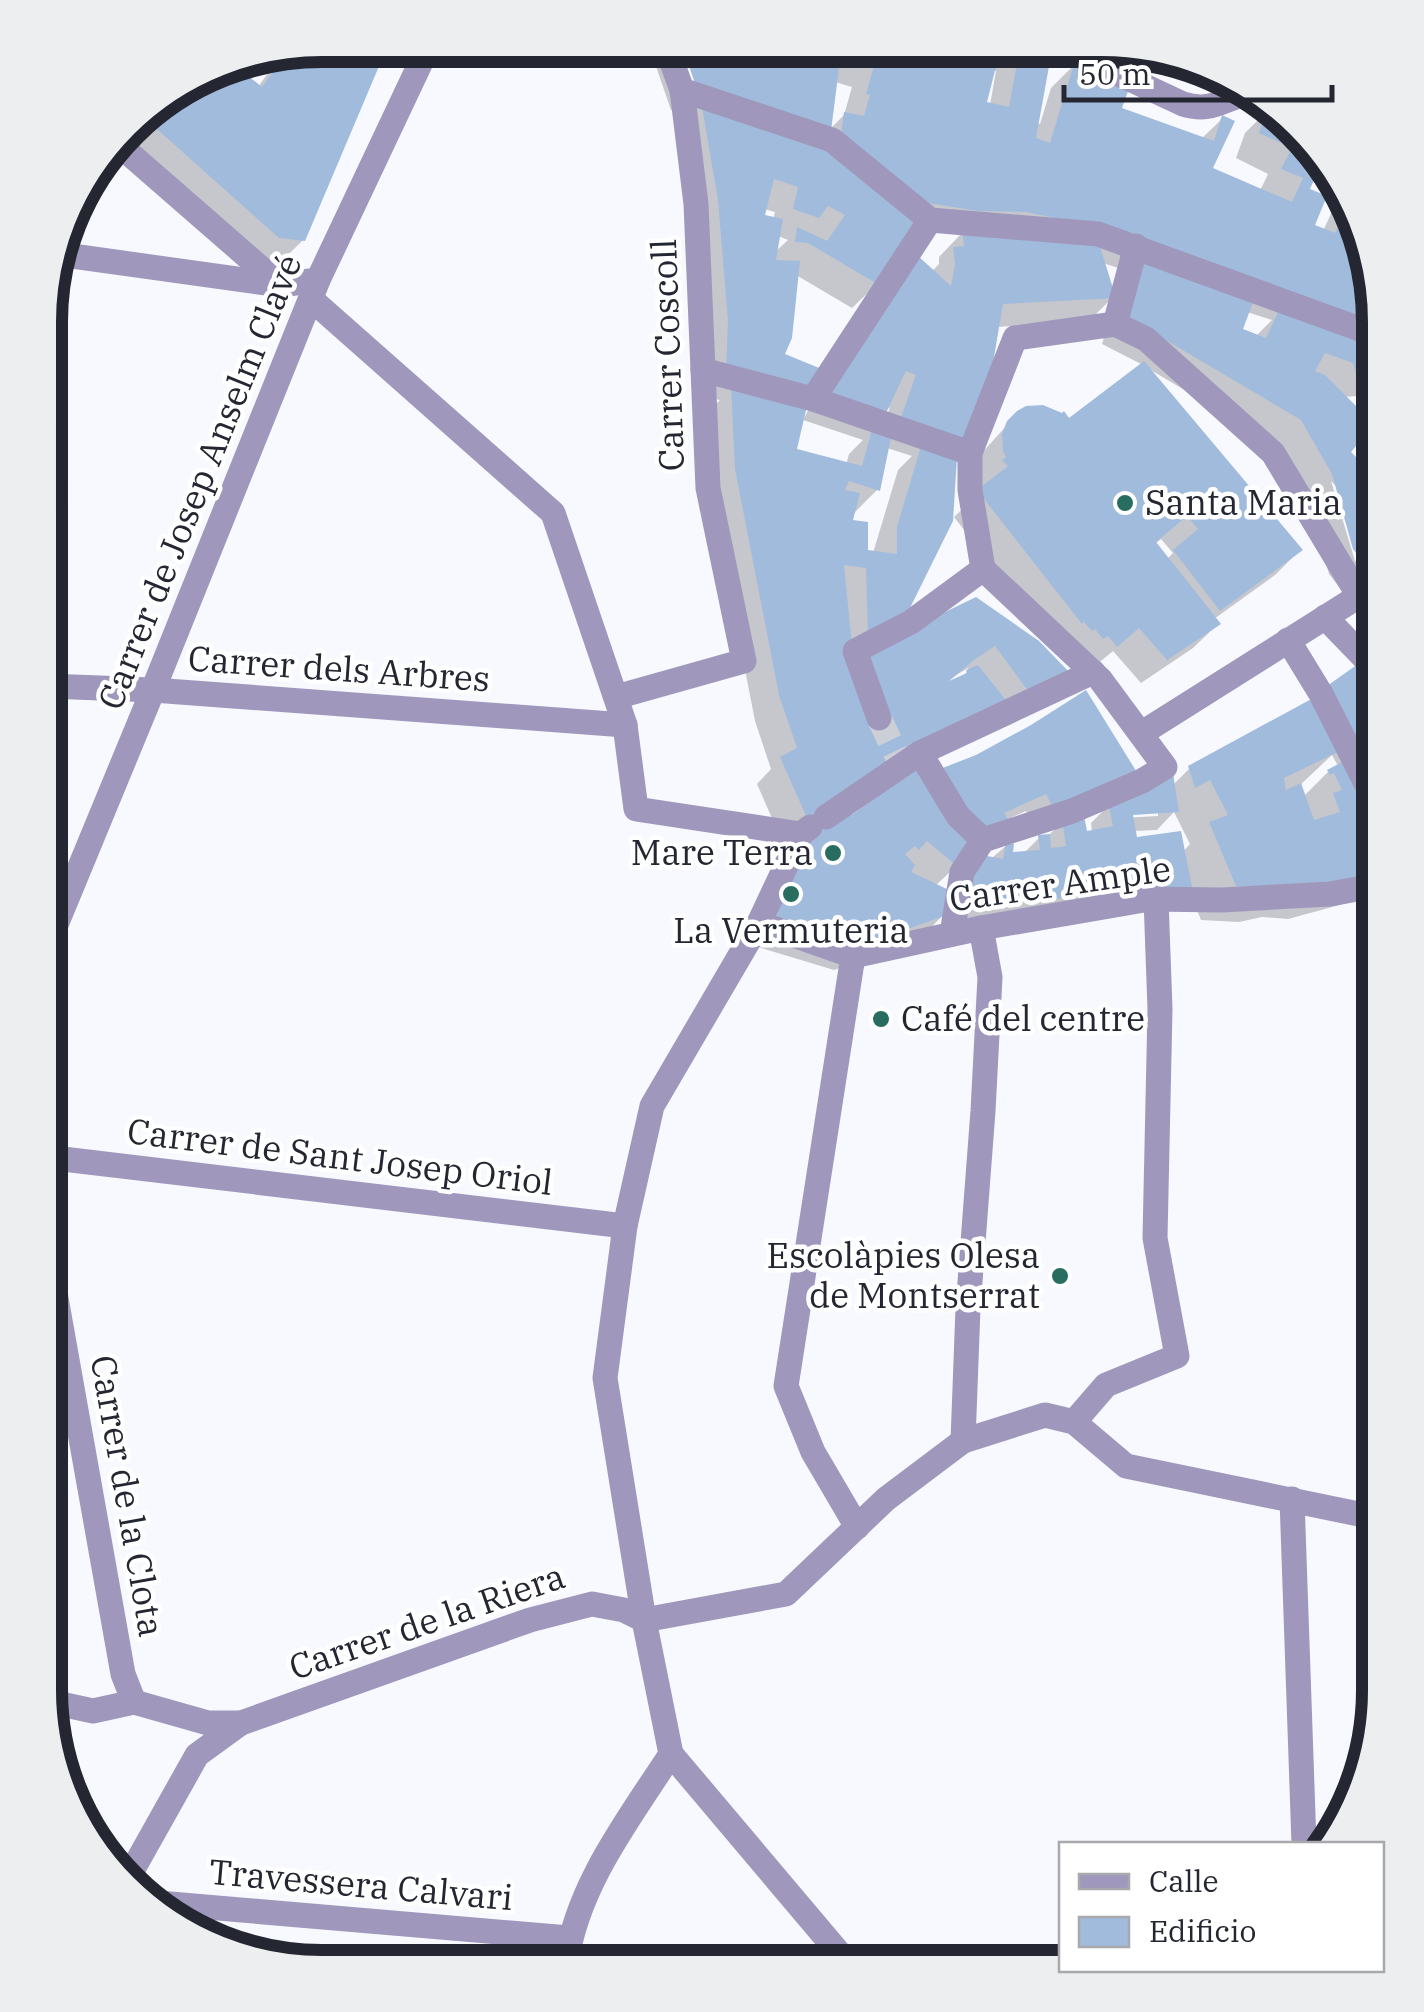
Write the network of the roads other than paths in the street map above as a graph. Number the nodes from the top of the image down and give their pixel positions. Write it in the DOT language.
graph roads {
  1 [pos="421,62"];
  2 [pos="672,62"];
  3 [pos="1093,62"];
  4 [pos="682,90"];
  5 [pos="1235,99"];
  6 [pos="127,152"];
  7 [pos="930,220"];
  8 [pos="1136,246"];
  9 [pos="71,256"];
  10 [pos="280,285"];
  11 [pos="314,290"];
  12 [pos="1115,324"];
  13 [pos="1362,330"];
  14 [pos="703,370"];
  15 [pos="813,400"];
  16 [pos="970,453"];
  17 [pos="984,569"];
  18 [pos="1362,593"];
  19 [pos="1362,606"];
  20 [pos="1324,617"];
  21 [pos="1288,640"];
  22 [pos="1362,656"];
  23 [pos="1097,676"];
  24 [pos="62,687"];
  25 [pos="154,690"];
  26 [pos="616,697"];
  27 [pos="878,718"];
  28 [pos="625,726"];
  29 [pos="1142,733"];
  30 [pos="906,758"];
  31 [pos="1362,775"];
  32 [pos="812,826"];
  33 [pos="983,840"];
  34 [pos="1362,888"];
  35 [pos="1156,899"];
  36 [pos="62,911"];
  37 [pos="759,923"];
  38 [pos="981,928"];
  39 [pos="952,934"];
  40 [pos="853,956"];
  41 [pos="62,1159"];
  42 [pos="625,1226"];
  43 [pos="62,1332"];
  44 [pos="1074,1422"];
  45 [pos="962,1441"];
  46 [pos="1292,1499"];
  47 [pos="1361,1514"];
  48 [pos="857,1527"];
  49 [pos="644,1620"];
  50 [pos="134,1702"];
  51 [pos="63,1704"];
  52 [pos="241,1723"];
  53 [pos="670,1754"];
  54 [pos="1304,1842"];
  55 [pos="134,1868"];
  56 [pos="176,1904"];
  57 [pos="569,1938"];
  58 [pos="568,1950"];
  59 [pos="836,1950"];
  1 -- 11 [label="street, Carrer de Josep Anselm Clavé"];
  2 -- 4 [label="street, Carrer Coscoll"];
  3 -- 5 [label="street"];
  4 -- 7 [label="street"];
  4 -- 14 [label="street, Carrer Coscoll"];
  6 -- 10 [label="street"];
  7 -- 8 [label="street"];
  7 -- 15 [label="street"];
  8 -- 12 [label="street"];
  8 -- 13 [label="street"];
  9 -- 10 [label="street"];
  10 -- 11 [label="street"];
  11 -- 25 [label="street, Carrer de Josep Anselm Clavé"];
  11 -- 26 [label="street"];
  12 -- 16 [label="street"];
  12 -- 18 [label="street"];
  14 -- 15 [label="street"];
  14 -- 26 [label="street, Carrer Coscoll"];
  15 -- 16 [label="street"];
  16 -- 17 [label="street"];
  17 -- 23 [label="street"];
  17 -- 27 [label="street"];
  19 -- 20 [label="street"];
  20 -- 21 [label="street"];
  20 -- 22 [label="street"];
  21 -- 29 [label="street"];
  21 -- 31 [label="street"];
  23 -- 29 [label="street"];
  23 -- 30 [label="street"];
  24 -- 25 [label="street, Carrer dels Arbres"];
  25 -- 28 [label="street, Carrer dels Arbres"];
  25 -- 36 [label="street, Carrer de Josep Anselm Clavé"];
  26 -- 28 [label="street"];
  28 -- 32 [label="street"];
  29 -- 33 [label="street"];
  30 -- 32 [label="street"];
  30 -- 33 [label="street"];
  32 -- 37 [label="street"];
  33 -- 39 [label="street"];
  34 -- 35 [label="street, Carrer Ample"];
  35 -- 38 [label="street, Carrer Ample"];
  35 -- 44 [label="street"];
  37 -- 40 [label="street"];
  37 -- 42 [label="street"];
  38 -- 39 [label="street, Carrer Ample"];
  38 -- 45 [label="street"];
  39 -- 40 [label="street, Carrer Ample"];
  40 -- 48 [label="street"];
  41 -- 42 [label="street, Carrer de Sant Josep Oriol"];
  42 -- 49 [label="street"];
  43 -- 50 [label="street, Carrer de la Clota"];
  44 -- 45 [label="street, Carrer de la Riera"];
  44 -- 46 [label="street"];
  45 -- 48 [label="street, Carrer de la Riera"];
  46 -- 47 [label="street"];
  46 -- 54 [label="street"];
  48 -- 49 [label="street, Carrer de la Riera"];
  49 -- 52 [label="street, Carrer de la Riera"];
  49 -- 53 [label="street"];
  50 -- 51 [label="street"];
  50 -- 52 [label="street, Carrer de la Riera"];
  52 -- 55 [label="street"];
  53 -- 57 [label="street"];
  53 -- 59 [label="street"];
  56 -- 57 [label="street, Travessera Calvari"];
  57 -- 58 [label="street"];
}
